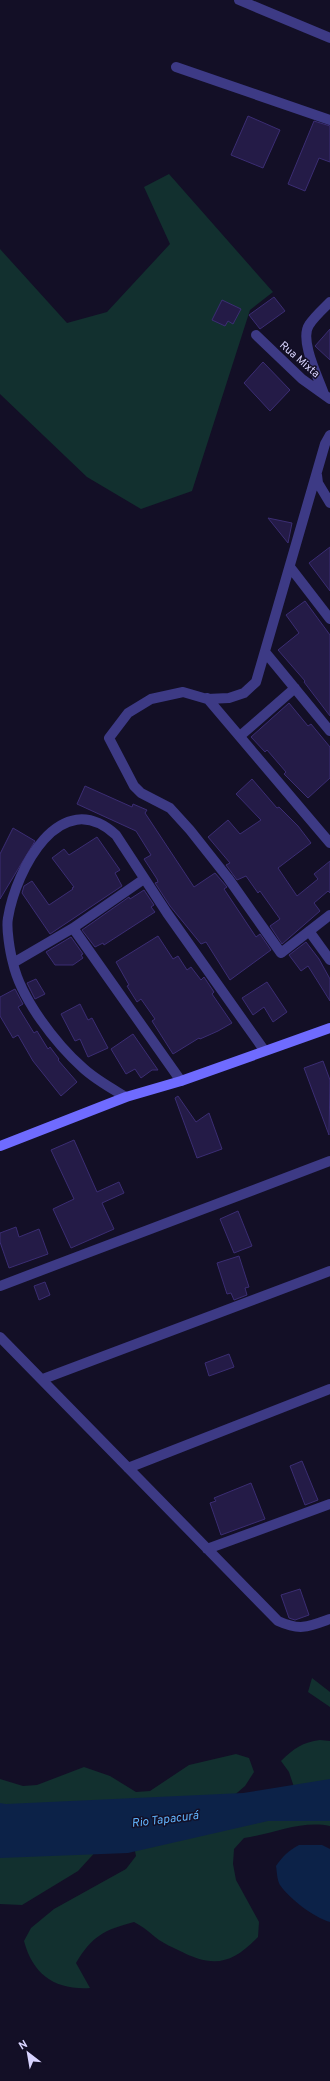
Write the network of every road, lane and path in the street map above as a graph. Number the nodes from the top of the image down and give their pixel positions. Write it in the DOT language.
graph roads {
  1 [pos="239,0"];
  2 [pos="330,38"];
  3 [pos="176,67"];
  4 [pos="330,120"];
  5 [pos="330,302"];
  6 [pos="256,335"];
  7 [pos="327,397"];
  8 [pos="330,435"];
  9 [pos="317,474"];
  10 [pos="330,503"];
  11 [pos="290,566"];
  12 [pos="330,619"];
  13 [pos="265,652"];
  14 [pos="295,688"];
  15 [pos="207,698"];
  16 [pos="330,731"];
  17 [pos="240,736"];
  18 [pos="330,843"];
  19 [pos="144,879"];
  20 [pos="330,915"];
  21 [pos="74,928"];
  22 [pos="309,932"];
  23 [pos="330,960"];
  24 [pos="12,963"];
  25 [pos="330,1028"];
  26 [pos="264,1050"];
  27 [pos="181,1081"];
  28 [pos="126,1097"];
  29 [pos="0,1146"];
  30 [pos="330,1161"];
  31 [pos="330,1271"];
  32 [pos="0,1286"];
  33 [pos="0,1337"];
  34 [pos="43,1379"];
  35 [pos="330,1390"];
  36 [pos="128,1468"];
  37 [pos="330,1504"];
  38 [pos="207,1549"];
  39 [pos="330,1619"];
  1 -- 2 [label="street"];
  3 -- 4 [label="street"];
  5 -- 7 [label="street"];
  6 -- 7 [label="street, Rua Mixta"];
  8 -- 9 [label="street"];
  9 -- 10 [label="street"];
  9 -- 11 [label="street"];
  11 -- 12 [label="street"];
  11 -- 13 [label="street"];
  13 -- 14 [label="street"];
  13 -- 15 [label="street"];
  14 -- 16 [label="street"];
  14 -- 17 [label="street"];
  15 -- 17 [label="street"];
  15 -- 22 [label="street"];
  17 -- 18 [label="street"];
  19 -- 21 [label="street"];
  19 -- 24 [label="street"];
  19 -- 26 [label="street"];
  20 -- 22 [label="street"];
  21 -- 24 [label="street"];
  21 -- 27 [label="street"];
  22 -- 23 [label="street"];
  24 -- 28 [label="street"];
  25 -- 26 [label="main road"];
  26 -- 27 [label="main road"];
  27 -- 28 [label="main road"];
  28 -- 29 [label="main road"];
  30 -- 32 [label="street"];
  31 -- 34 [label="street"];
  33 -- 34 [label="street"];
  34 -- 36 [label="street"];
  35 -- 36 [label="street"];
  36 -- 38 [label="street"];
  37 -- 38 [label="street"];
  38 -- 39 [label="street"];
}
